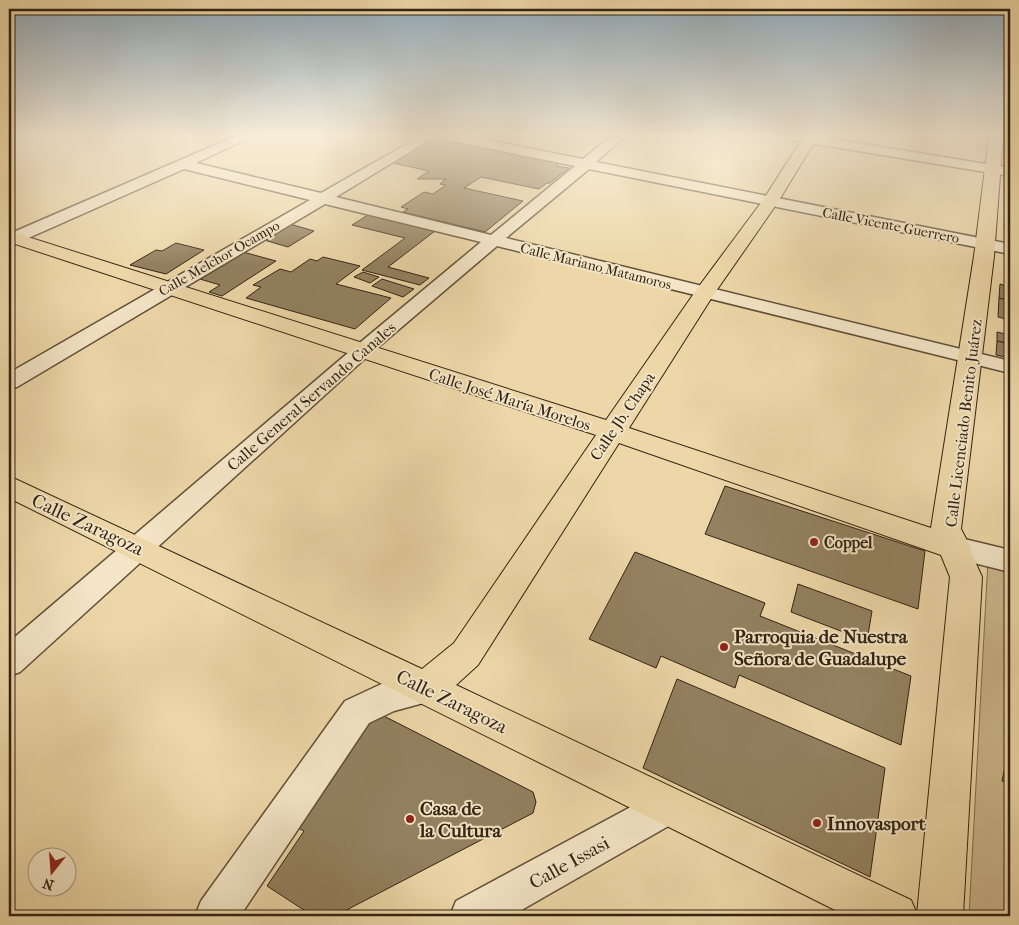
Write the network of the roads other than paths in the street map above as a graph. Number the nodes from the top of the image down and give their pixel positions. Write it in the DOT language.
graph roads {
  1 [pos="147,179"];
  2 [pos="244,179"];
  3 [pos="355,179"];
  4 [pos="566,179"];
  5 [pos="658,179"];
  6 [pos="782,179"];
  7 [pos="1002,179"];
  8 [pos="322,198"];
  9 [pos="770,202"];
  10 [pos="10,238"];
  11 [pos="492,240"];
  12 [pos="998,246"];
  13 [pos="167,289"];
  14 [pos="704,293"];
  15 [pos="363,350"];
  16 [pos="971,358"];
  17 [pos="1010,367"];
  18 [pos="9,382"];
  19 [pos="611,431"];
  20 [pos="9,486"];
  21 [pos="139,548"];
  22 [pos="956,548"];
  23 [pos="1010,561"];
  24 [pos="9,662"];
  25 [pos="426,688"];
  26 [pos="666,807"];
  27 [pos="216,916"];
  28 [pos="471,916"];
  29 [pos="894,916"];
  30 [pos="940,916"];
  1 -- 10 [label="street"];
  2 -- 8 [label="street, Calle Mariano Matamoros"];
  3 -- 8 [label="street, Calle Melchor Ocampo"];
  4 -- 11 [label="street, Calle General Servando Canales"];
  5 -- 9 [label="street, Calle Vicente Guerrero"];
  6 -- 9 [label="main road, Calle Jb. Chapa"];
  7 -- 12 [label="main road, Calle Licenciado Benito Juárez"];
  8 -- 11 [label="street, Calle Mariano Matamoros"];
  8 -- 13 [label="street, Calle Melchor Ocampo"];
  9 -- 12 [label="street, Calle Vicente Guerrero"];
  9 -- 14 [label="main road, Calle Jb. Chapa"];
  10 -- 13 [label="main road, Calle José María Morelos"];
  11 -- 14 [label="street, Calle Mariano Matamoros"];
  11 -- 15 [label="street, Calle General Servando Canales"];
  12 -- 16 [label="main road, Calle Licenciado Benito Juárez"];
  13 -- 15 [label="main road, Calle José María Morelos"];
  13 -- 18 [label="street, Calle Melchor Ocampo"];
  14 -- 16 [label="street, Calle Mariano Matamoros"];
  14 -- 19 [label="main road, Calle Jb. Chapa"];
  15 -- 19 [label="main road, Calle José María Morelos"];
  15 -- 21 [label="street, Calle General Servando Canales"];
  16 -- 17 [label="street, Calle Mariano Matamoros"];
  16 -- 22 [label="main road, Calle Licenciado Benito Juárez"];
  19 -- 22 [label="main road, Calle José María Morelos"];
  19 -- 25 [label="main road, Calle Jb. Chapa"];
  20 -- 21 [label="main road, Calle Zaragoza"];
  21 -- 24 [label="street, Calle General Servando Canales"];
  21 -- 25 [label="main road, Calle Zaragoza"];
  22 -- 23 [label="street, Calle José María Morelos"];
  22 -- 30 [label="main road, Calle Licenciado Benito Juárez"];
  25 -- 26 [label="main road, Calle Zaragoza"];
  25 -- 27 [label="street"];
  26 -- 28 [label="street, Calle Issasi"];
  26 -- 29 [label="main road, Calle Zaragoza"];
}
